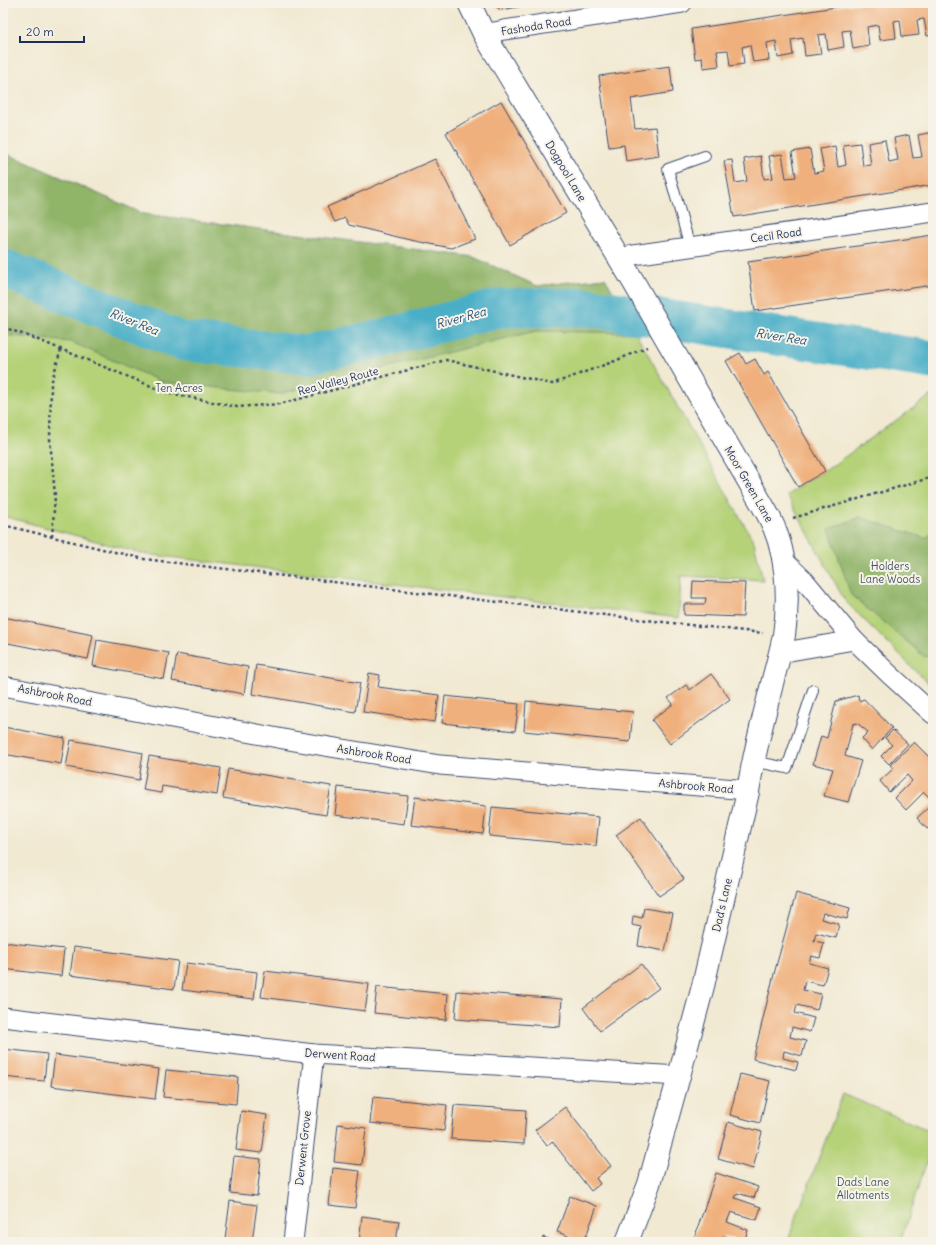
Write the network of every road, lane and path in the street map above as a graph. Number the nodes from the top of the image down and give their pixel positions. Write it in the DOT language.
graph roads {
  1 [pos="469,3"];
  2 [pos="682,3"];
  3 [pos="484,34"];
  4 [pos="706,156"];
  5 [pos="933,212"];
  6 [pos="690,247"];
  7 [pos="619,259"];
  8 [pos="3,327"];
  9 [pos="666,339"];
  10 [pos="60,349"];
  11 [pos="933,477"];
  12 [pos="773,524"];
  13 [pos="3,525"];
  14 [pos="52,536"];
  15 [pos="784,561"];
  16 [pos="854,640"];
  17 [pos="781,645"];
  18 [pos="3,686"];
  19 [pos="812,690"];
  20 [pos="931,709"];
  21 [pos="753,761"];
  22 [pos="748,792"];
  23 [pos="3,1017"];
  24 [pos="314,1054"];
  25 [pos="679,1076"];
  26 [pos="293,1242"];
  27 [pos="627,1242"];
  1 -- 3 [label="street, Dogpool Lane"];
  2 -- 3 [label="street, Fashoda Road"];
  3 -- 7 [label="street, Dogpool Lane"];
  4 -- 6 [label="lane"];
  5 -- 6 [label="street, Cecil Road"];
  6 -- 7 [label="street, Cecil Road"];
  7 -- 9 [label="street, Dogpool Lane"];
  8 -- 10 [label="path, Rea Valley Route"];
  9 -- 10 [label="path, Rea Valley Route"];
  9 -- 12 [label="street, Moor Green Lane"];
  10 -- 14 [label="path"];
  11 -- 12 [label="path"];
  12 -- 15 [label="street, Moor Green Lane"];
  13 -- 14 [label="path"];
  14 -- 17 [label="path"];
  15 -- 16 [label="street, Moor Green Lane"];
  15 -- 17 [label="street, Dad's Lane"];
  16 -- 17 [label="street"];
  16 -- 20 [label="street, Moor Green Lane"];
  17 -- 21 [label="street, Dad's Lane"];
  18 -- 22 [label="street, Ashbrook Road"];
  19 -- 21 [label="lane"];
  21 -- 22 [label="street, Dad's Lane"];
  22 -- 25 [label="street, Dad's Lane"];
  23 -- 24 [label="street, Derwent Road"];
  24 -- 25 [label="street, Derwent Road"];
  24 -- 26 [label="street, Derwent Grove"];
  25 -- 27 [label="street, Dad's Lane"];
}
